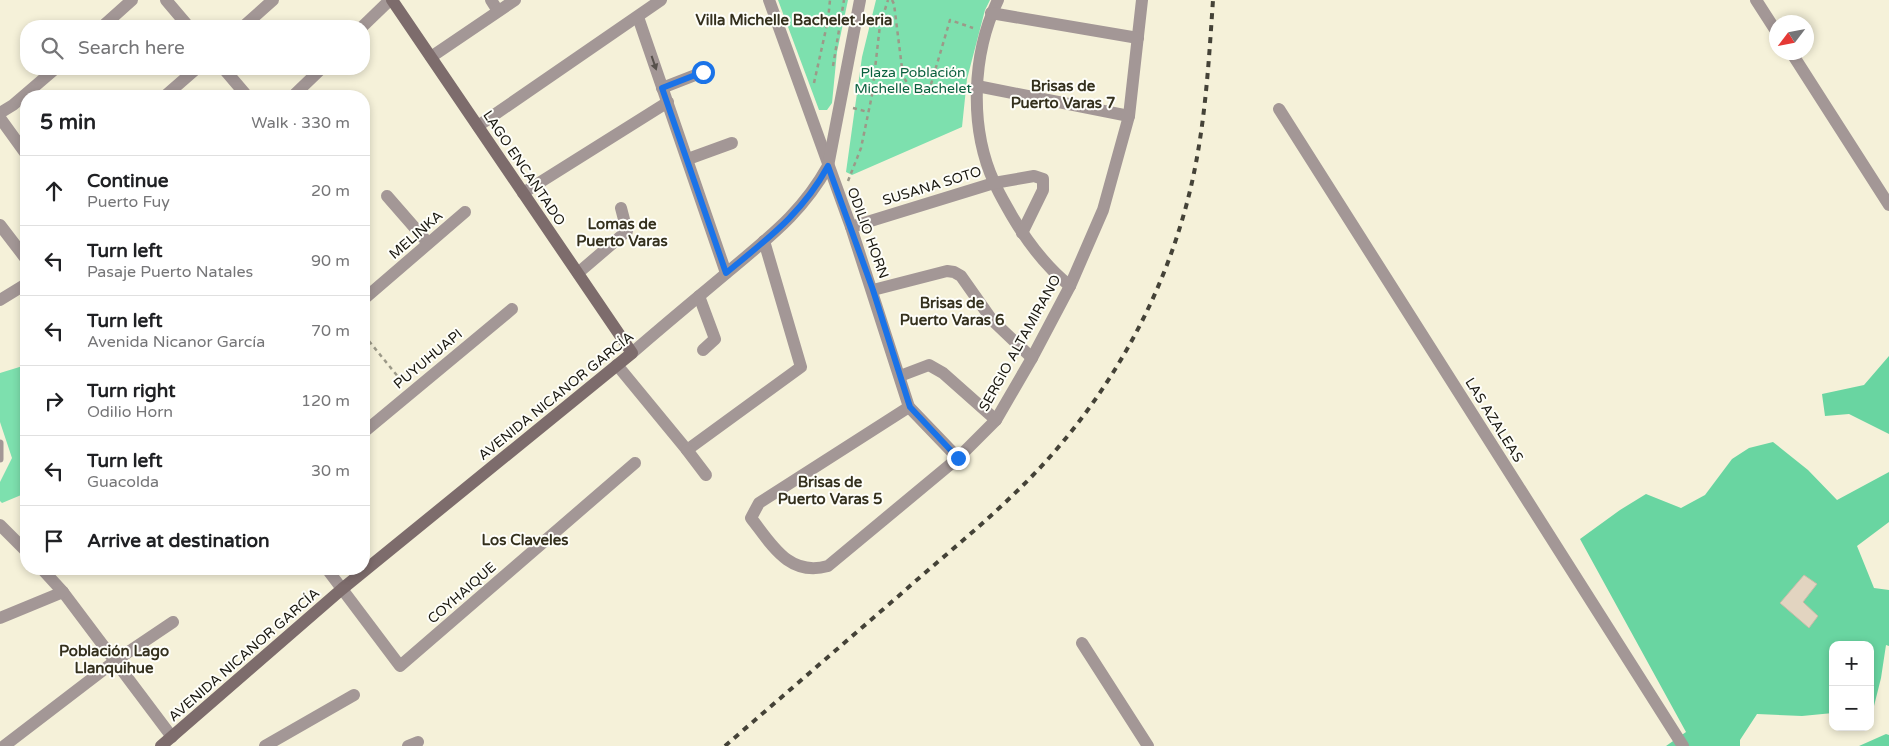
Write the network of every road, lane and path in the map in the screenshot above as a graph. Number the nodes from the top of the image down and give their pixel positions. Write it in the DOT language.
graph roads {
  1 [pos="132,0"];
  2 [pos="166,0"];
  3 [pos="273,0"];
  4 [pos="391,0"];
  5 [pos="491,0"];
  6 [pos="515,0"];
  7 [pos="661,0"];
  8 [pos="770,0"];
  9 [pos="830,0"];
  10 [pos="844,0"];
  11 [pos="860,0"];
  12 [pos="890,0"];
  13 [pos="998,0"];
  14 [pos="1142,0"];
  15 [pos="1756,0"];
  16 [pos="498,11"];
  17 [pos="992,13"];
  18 [pos="638,17"];
  19 [pos="109,20"];
  20 [pos="183,20"];
  21 [pos="251,20"];
  22 [pos="369,20"];
  23 [pos="1769,20"];
  24 [pos="986,32"];
  25 [pos="1138,38"];
  26 [pos="431,57"];
  27 [pos="1796,60"];
  28 [pos="832,70"];
  29 [pos="703,72"];
  30 [pos="48,75"];
  31 [pos="189,75"];
  32 [pos="229,75"];
  33 [pos="315,75"];
  34 [pos="977,86"];
  35 [pos="662,88"];
  36 [pos="30,90"];
  37 [pos="172,90"];
  38 [pos="242,90"];
  39 [pos="299,90"];
  40 [pos="20,99"];
  41 [pos="668,102"];
  42 [pos="806,103"];
  43 [pos="1279,109"];
  44 [pos="0,113"];
  45 [pos="838,114"];
  46 [pos="1130,116"];
  47 [pos="0,118"];
  48 [pos="812,120"];
  49 [pos="478,126"];
  50 [pos="732,143"];
  51 [pos="20,146"];
  52 [pos="688,159"];
  53 [pos="828,166"];
  54 [pos="994,183"];
  55 [pos="523,193"];
  56 [pos="387,196"];
  57 [pos="839,196"];
  58 [pos="1889,205"];
  59 [pos="621,208"];
  60 [pos="465,212"];
  61 [pos="0,225"];
  62 [pos="851,227"];
  63 [pos="1022,233"];
  64 [pos="764,241"];
  65 [pos="428,244"];
  66 [pos="20,251"];
  67 [pos="578,273"];
  68 [pos="726,273"];
  69 [pos="1070,286"];
  70 [pos="20,288"];
  71 [pos="873,290"];
  72 [pos="370,295"];
  73 [pos="699,296"];
  74 [pos="0,300"];
  75 [pos="512,308"];
  76 [pos="370,342"];
  77 [pos="703,350"];
  78 [pos="632,353"];
  79 [pos="1032,358"];
  80 [pos="617,365"];
  81 [pos="900,376"];
  82 [pos="412,392"];
  83 [pos="910,407"];
  84 [pos="996,420"];
  85 [pos="370,427"];
  86 [pos="0,443"];
  87 [pos="687,450"];
  88 [pos="958,458"];
  89 [pos="0,459"];
  90 [pos="635,463"];
  91 [pos="706,475"];
  92 [pos="0,525"];
  93 [pos="20,543"];
  94 [pos="370,566"];
  95 [pos="47,575"];
  96 [pos="332,575"];
  97 [pos="359,575"];
  98 [pos="342,589"];
  99 [pos="63,592"];
  100 [pos="0,618"];
  101 [pos="172,622"];
  102 [pos="1082,643"];
  103 [pos="114,661"];
  104 [pos="354,695"];
  105 [pos="172,737"];
  106 [pos="4,746"];
  107 [pos="161,746"];
  108 [pos="265,746"];
  109 [pos="1148,746"];
  110 [pos="1683,746"];
  1 -- 19 [label="street"];
  2 -- 20 [label="street"];
  3 -- 21 [label="street"];
  4 -- 22 [label="street"];
  4 -- 26 [label="street, LAGO ENCANTADO"];
  5 -- 16 [label="street"];
  6 -- 16 [label="street"];
  7 -- 18 [label="street"];
  8 -- 42 [label="street, ODILIO HORN"];
  9 -- 42 [label="path"];
  10 -- 28 [label="path"];
  11 -- 45 [label="street, AVENIDA NICANOR GARCÍA"];
  12 -- 24 [label="path"];
  12 -- 57 [label="path"];
  13 -- 17 [label="street"];
  14 -- 25 [label="street, SERGIO ALTAMIRANO"];
  15 -- 23 [label="street"];
  16 -- 26 [label="street"];
  17 -- 24 [label="street"];
  17 -- 25 [label="street"];
  18 -- 35 [label="street, one-way"];
  18 -- 49 [label="street"];
  24 -- 34 [label="street"];
  25 -- 46 [label="street, SERGIO ALTAMIRANO"];
  26 -- 49 [label="street, LAGO ENCANTADO"];
  27 -- 58 [label="street"];
  29 -- 35 [label="street"];
  30 -- 36 [label="street"];
  31 -- 37 [label="street"];
  32 -- 38 [label="street"];
  33 -- 39 [label="street"];
  34 -- 46 [label="street"];
  34 -- 54 [label="street"];
  35 -- 41 [label="street"];
  40 -- 44 [label="street"];
  41 -- 52 [label="street"];
  41 -- 55 [label="street"];
  42 -- 48 [label="street, ODILIO HORN"];
  43 -- 110 [label="street, LAS AZALEAS"];
  45 -- 48 [label="street"];
  45 -- 53 [label="street, AVENIDA NICANOR GARCÍA"];
  46 -- 69 [label="street, SERGIO ALTAMIRANO"];
  47 -- 51 [label="street"];
  48 -- 53 [label="street, ODILIO HORN"];
  49 -- 55 [label="street, LAGO ENCANTADO"];
  50 -- 52 [label="street"];
  52 -- 68 [label="street"];
  53 -- 57 [label="street, ODILIO HORN"];
  53 -- 64 [label="street, AVENIDA NICANOR GARCÍA"];
  54 -- 62 [label="street, SUSANA SOTO"];
  54 -- 63 [label="street"];
  54 -- 63 [label="street, SUSANA SOTO"];
  55 -- 67 [label="street, LAGO ENCANTADO"];
  56 -- 65 [label="street"];
  57 -- 62 [label="street, ODILIO HORN"];
  59 -- 67 [label="street"];
  60 -- 65 [label="street, MELINKA"];
  61 -- 66 [label="street"];
  62 -- 71 [label="street, ODILIO HORN"];
  63 -- 69 [label="street"];
  64 -- 68 [label="street, AVENIDA NICANOR GARCÍA"];
  64 -- 87 [label="street"];
  65 -- 72 [label="street, MELINKA"];
  67 -- 78 [label="street, LAGO ENCANTADO"];
  68 -- 73 [label="street, AVENIDA NICANOR GARCÍA"];
  69 -- 79 [label="street, SERGIO ALTAMIRANO"];
  70 -- 74 [label="street"];
  71 -- 79 [label="street"];
  71 -- 81 [label="street, ODILIO HORN"];
  73 -- 77 [label="street"];
  73 -- 78 [label="street, AVENIDA NICANOR GARCÍA"];
  75 -- 82 [label="street, PUYUHUAPI"];
  76 -- 82 [label="path"];
  78 -- 80 [label="street, AVENIDA NICANOR GARCÍA"];
  79 -- 84 [label="street, SERGIO ALTAMIRANO"];
  80 -- 87 [label="street"];
  80 -- 94 [label="street, AVENIDA NICANOR GARCÍA"];
  81 -- 83 [label="street, ODILIO HORN"];
  81 -- 84 [label="street"];
  82 -- 85 [label="street, PUYUHUAPI"];
  83 -- 88 [label="street"];
  83 -- 88 [label="street, SERGIO ALTAMIRANO"];
  84 -- 88 [label="street, SERGIO ALTAMIRANO"];
  86 -- 89 [label="lane"];
  87 -- 91 [label="street"];
  90 -- 98 [label="street, COYHAIQUE"];
  92 -- 93 [label="street"];
  95 -- 99 [label="street"];
  96 -- 98 [label="street"];
  97 -- 98 [label="street, AVENIDA NICANOR GARCÍA"];
  98 -- 105 [label="street, AVENIDA NICANOR GARCÍA"];
  99 -- 100 [label="street"];
  99 -- 103 [label="street"];
  101 -- 103 [label="street"];
  102 -- 109 [label="street"];
  103 -- 105 [label="street"];
  103 -- 106 [label="street"];
  104 -- 108 [label="street"];
  105 -- 107 [label="street, AVENIDA NICANOR GARCÍA"];
}
